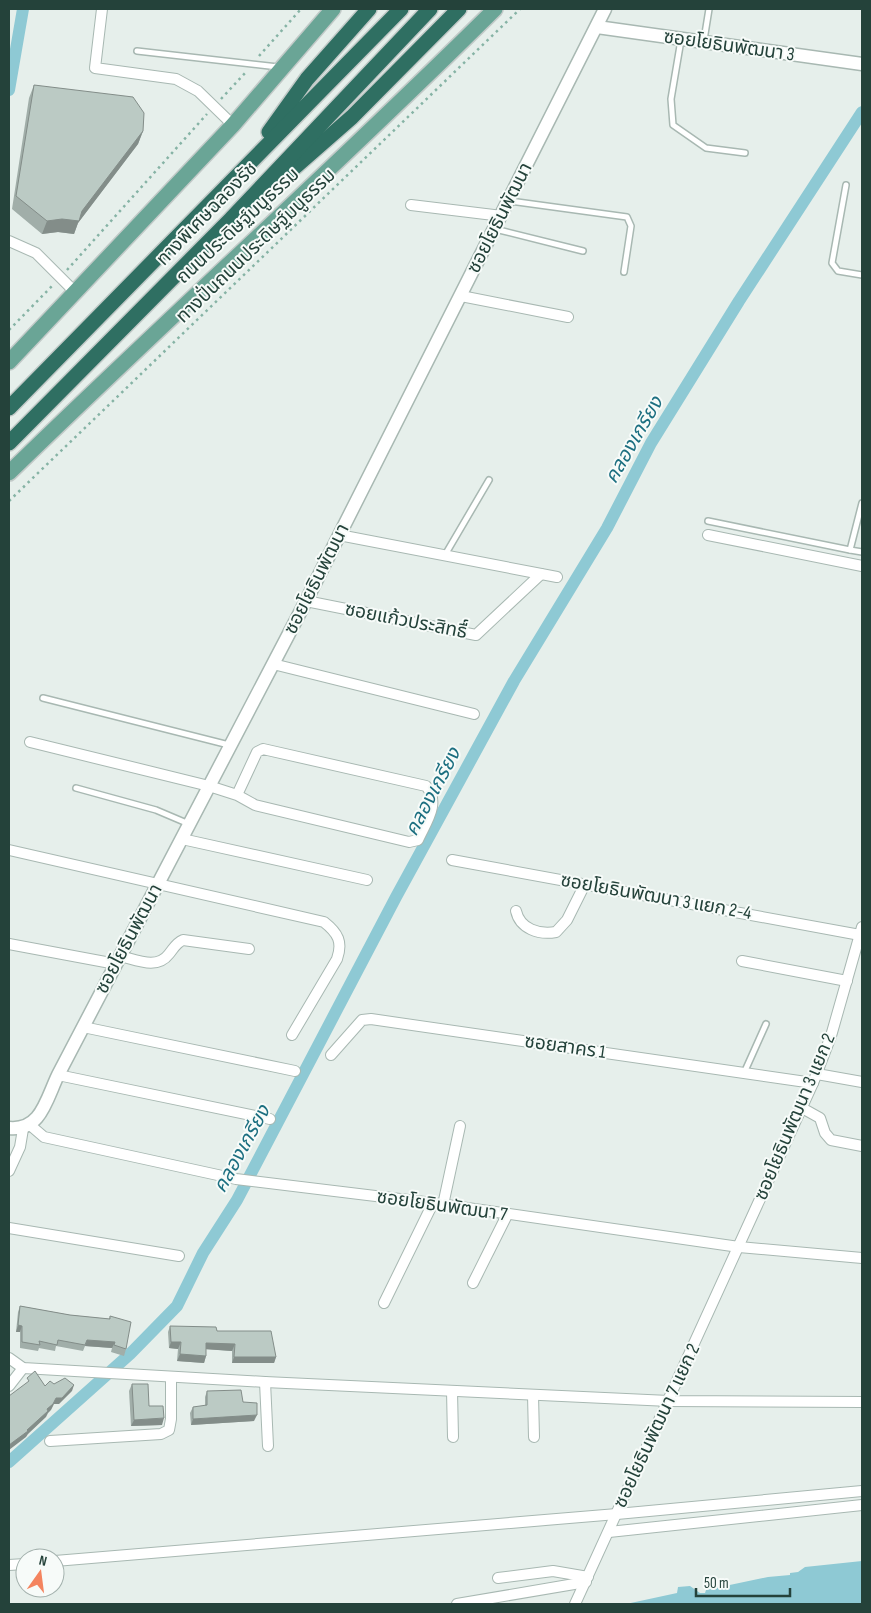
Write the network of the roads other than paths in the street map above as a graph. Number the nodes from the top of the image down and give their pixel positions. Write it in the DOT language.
graph roads {
  1 [pos="102,9"];
  2 [pos="333,9"];
  3 [pos="369,9"];
  4 [pos="401,9"];
  5 [pos="430,9"];
  6 [pos="459,9"];
  7 [pos="495,9"];
  8 [pos="605,9"];
  9 [pos="709,9"];
  10 [pos="597,27"];
  11 [pos="681,39"];
  12 [pos="704,42"];
  13 [pos="137,51"];
  14 [pos="862,64"];
  15 [pos="284,68"];
  16 [pos="233,125"];
  17 [pos="745,153"];
  18 [pos="245,166"];
  19 [pos="846,185"];
  20 [pos="509,201"];
  21 [pos="411,205"];
  22 [pos="502,216"];
  23 [pos="231,219"];
  24 [pos="495,229"];
  25 [pos="9,240"];
  26 [pos="583,251"];
  27 [pos="624,272"];
  28 [pos="862,275"];
  29 [pos="75,292"];
  30 [pos="461,296"];
  31 [pos="568,317"];
  32 [pos="9,362"];
  33 [pos="9,408"];
  34 [pos="9,443"];
  35 [pos="9,473"];
  36 [pos="490,480"];
  37 [pos="862,503"];
  38 [pos="708,522"];
  39 [pos="339,535"];
  40 [pos="708,535"];
  41 [pos="850,550"];
  42 [pos="862,552"];
  43 [pos="445,556"];
  44 [pos="862,566"];
  45 [pos="541,574"];
  46 [pos="557,577"];
  47 [pos="306,601"];
  48 [pos="273,664"];
  49 [pos="42,698"];
  50 [pos="474,714"];
  51 [pos="30,742"];
  52 [pos="230,745"];
  53 [pos="209,786"];
  54 [pos="76,788"];
  55 [pos="237,795"];
  56 [pos="189,824"];
  57 [pos="182,839"];
  58 [pos="9,850"];
  59 [pos="452,860"];
  60 [pos="368,880"];
  61 [pos="159,882"];
  62 [pos="584,884"];
  63 [pos="516,912"];
  64 [pos="861,931"];
  65 [pos="9,944"];
  66 [pos="249,949"];
  67 [pos="118,960"];
  68 [pos="742,961"];
  69 [pos="847,981"];
  70 [pos="766,1024"];
  71 [pos="83,1027"];
  72 [pos="292,1035"];
  73 [pos="331,1055"];
  74 [pos="294,1071"];
  75 [pos="744,1073"];
  76 [pos="58,1075"];
  77 [pos="815,1079"];
  78 [pos="862,1082"];
  79 [pos="802,1108"];
  80 [pos="270,1119"];
  81 [pos="460,1126"];
  82 [pos="26,1127"];
  83 [pos="9,1128"];
  84 [pos="862,1146"];
  85 [pos="9,1171"];
  86 [pos="438,1204"];
  87 [pos="506,1215"];
  88 [pos="9,1228"];
  89 [pos="739,1247"];
  90 [pos="179,1256"];
  91 [pos="862,1258"];
  92 [pos="473,1283"];
  93 [pos="384,1303"];
  94 [pos="9,1358"];
  95 [pos="24,1368"];
  96 [pos="171,1377"];
  97 [pos="265,1382"];
  98 [pos="9,1386"];
  99 [pos="452,1391"];
  100 [pos="533,1395"];
  101 [pos="668,1401"];
  102 [pos="862,1402"];
  103 [pos="534,1436"];
  104 [pos="453,1437"];
  105 [pos="50,1440"];
  106 [pos="268,1446"];
  107 [pos="862,1491"];
  108 [pos="862,1505"];
  109 [pos="616,1514"];
  110 [pos="608,1532"];
  111 [pos="65,1560"];
  112 [pos="498,1578"];
  113 [pos="587,1579"];
  114 [pos="457,1604"];
  115 [pos="575,1604"];
  1 -- 16 [label="street"];
  2 -- 15 [label="main road"];
  3 -- 18 [label="highway"];
  4 -- 18 [label="highway, ทางพิเศษฉลองรัช"];
  5 -- 23 [label="highway, ทางพิเศษฉลองรัช"];
  6 -- 23 [label="highway"];
  7 -- 35 [label="main road, ถนนประดิษฐ์มนูธรรม"];
  8 -- 10 [label="street, ซอยโยธินพัฒนา"];
  9 -- 12 [label="lane"];
  10 -- 11 [label="street, ซอยโยธินพัฒนา 3"];
  10 -- 20 [label="street, ซอยโยธินพัฒนา"];
  11 -- 12 [label="street, ซอยโยธินพัฒนา 3"];
  11 -- 17 [label="lane"];
  12 -- 14 [label="street, ซอยโยธินพัฒนา 3"];
  13 -- 15 [label="lane"];
  15 -- 16 [label="main road"];
  16 -- 29 [label="main road"];
  18 -- 33 [label="highway, ทางพิเศษฉลองรัช"];
  19 -- 28 [label="lane"];
  20 -- 22 [label="street, ซอยโยธินพัฒนา"];
  20 -- 27 [label="lane"];
  21 -- 22 [label="street"];
  22 -- 24 [label="street, ซอยโยธินพัฒนา"];
  23 -- 34 [label="highway, ทางพิเศษฉลองรัช"];
  24 -- 26 [label="lane"];
  24 -- 30 [label="street, ซอยโยธินพัฒนา"];
  25 -- 29 [label="street"];
  29 -- 32 [label="main road"];
  30 -- 31 [label="street"];
  30 -- 39 [label="street, ซอยโยธินพัฒนา"];
  36 -- 43 [label="lane"];
  37 -- 41 [label="lane"];
  38 -- 41 [label="lane"];
  39 -- 43 [label="street"];
  39 -- 47 [label="street, ซอยโยธินพัฒนา"];
  40 -- 44 [label="street"];
  41 -- 42 [label="lane"];
  43 -- 45 [label="street"];
  45 -- 46 [label="street"];
  45 -- 47 [label="street, ซอยแก้วประสิทธื์"];
  47 -- 48 [label="street, ซอยโยธินพัฒนา"];
  48 -- 50 [label="street"];
  48 -- 52 [label="street, ซอยโยธินพัฒนา"];
  49 -- 52 [label="lane"];
  51 -- 53 [label="street"];
  52 -- 53 [label="street, ซอยโยธินพัฒนา"];
  53 -- 55 [label="street"];
  53 -- 56 [label="street, ซอยโยธินพัฒนา"];
  54 -- 56 [label="lane"];
  55 -- 55 [label="street"];
  56 -- 57 [label="street, ซอยโยธินพัฒนา"];
  57 -- 60 [label="street"];
  57 -- 61 [label="street, ซอยโยธินพัฒนา"];
  58 -- 61 [label="street"];
  59 -- 62 [label="street, ซอยโยธินพัฒนา 3 แยก 2-4"];
  61 -- 67 [label="street, ซอยโยธินพัฒนา"];
  61 -- 72 [label="street"];
  62 -- 63 [label="street"];
  62 -- 64 [label="street, ซอยโยธินพัฒนา 3 แยก 2-4"];
  64 -- 69 [label="street, ซอยโยธินพัฒนา 3 แยก 2"];
  65 -- 67 [label="street"];
  66 -- 67 [label="street"];
  67 -- 71 [label="street, ซอยโยธินพัฒนา"];
  68 -- 69 [label="street"];
  69 -- 77 [label="street, ซอยโยธินพัฒนา 3 แยก 2"];
  70 -- 75 [label="lane"];
  71 -- 74 [label="street"];
  71 -- 76 [label="street, ซอยโยธินพัฒนา"];
  73 -- 75 [label="street, ซอยสาคร 1"];
  75 -- 77 [label="street, ซอยสาคร 1"];
  76 -- 80 [label="street"];
  76 -- 82 [label="street, ซอยโยธินพัฒนา"];
  77 -- 78 [label="street, ซอยสาคร 1"];
  77 -- 79 [label="street, ซอยโยธินพัฒนา 3 แยก 2"];
  79 -- 84 [label="street"];
  79 -- 89 [label="street, ซอยโยธินพัฒนา 3 แยก 2"];
  81 -- 86 [label="street"];
  82 -- 83 [label="street"];
  82 -- 85 [label="street"];
  82 -- 86 [label="street, ซอยโยธินพัฒนา 7"];
  86 -- 87 [label="street, ซอยโยธินพัฒนา 7"];
  86 -- 93 [label="street"];
  87 -- 89 [label="street, ซอยโยธินพัฒนา 7"];
  87 -- 92 [label="street"];
  88 -- 90 [label="street"];
  89 -- 91 [label="street, ซอยโยธินพัฒนา 7"];
  89 -- 101 [label="street, ซอยโยธินพัฒนา 7 แยก 2"];
  94 -- 95 [label="street"];
  95 -- 96 [label="street"];
  95 -- 98 [label="street"];
  96 -- 97 [label="street"];
  96 -- 105 [label="street"];
  97 -- 99 [label="street"];
  97 -- 106 [label="street"];
  99 -- 100 [label="street"];
  99 -- 104 [label="street"];
  100 -- 101 [label="street"];
  100 -- 103 [label="street"];
  101 -- 102 [label="street"];
  101 -- 109 [label="street, ซอยโยธินพัฒนา 7 แยก 2"];
  107 -- 109 [label="street"];
  108 -- 110 [label="street"];
  109 -- 110 [label="street, ซอยโยธินพัฒนา 7 แยก 2"];
  109 -- 111 [label="street"];
  110 -- 113 [label="street, ซอยโยธินพัฒนา 7 แยก 2"];
  112 -- 113 [label="street"];
  113 -- 114 [label="street"];
  113 -- 115 [label="street, ซอยโยธินพัฒนา 7 แยก 2"];
}
